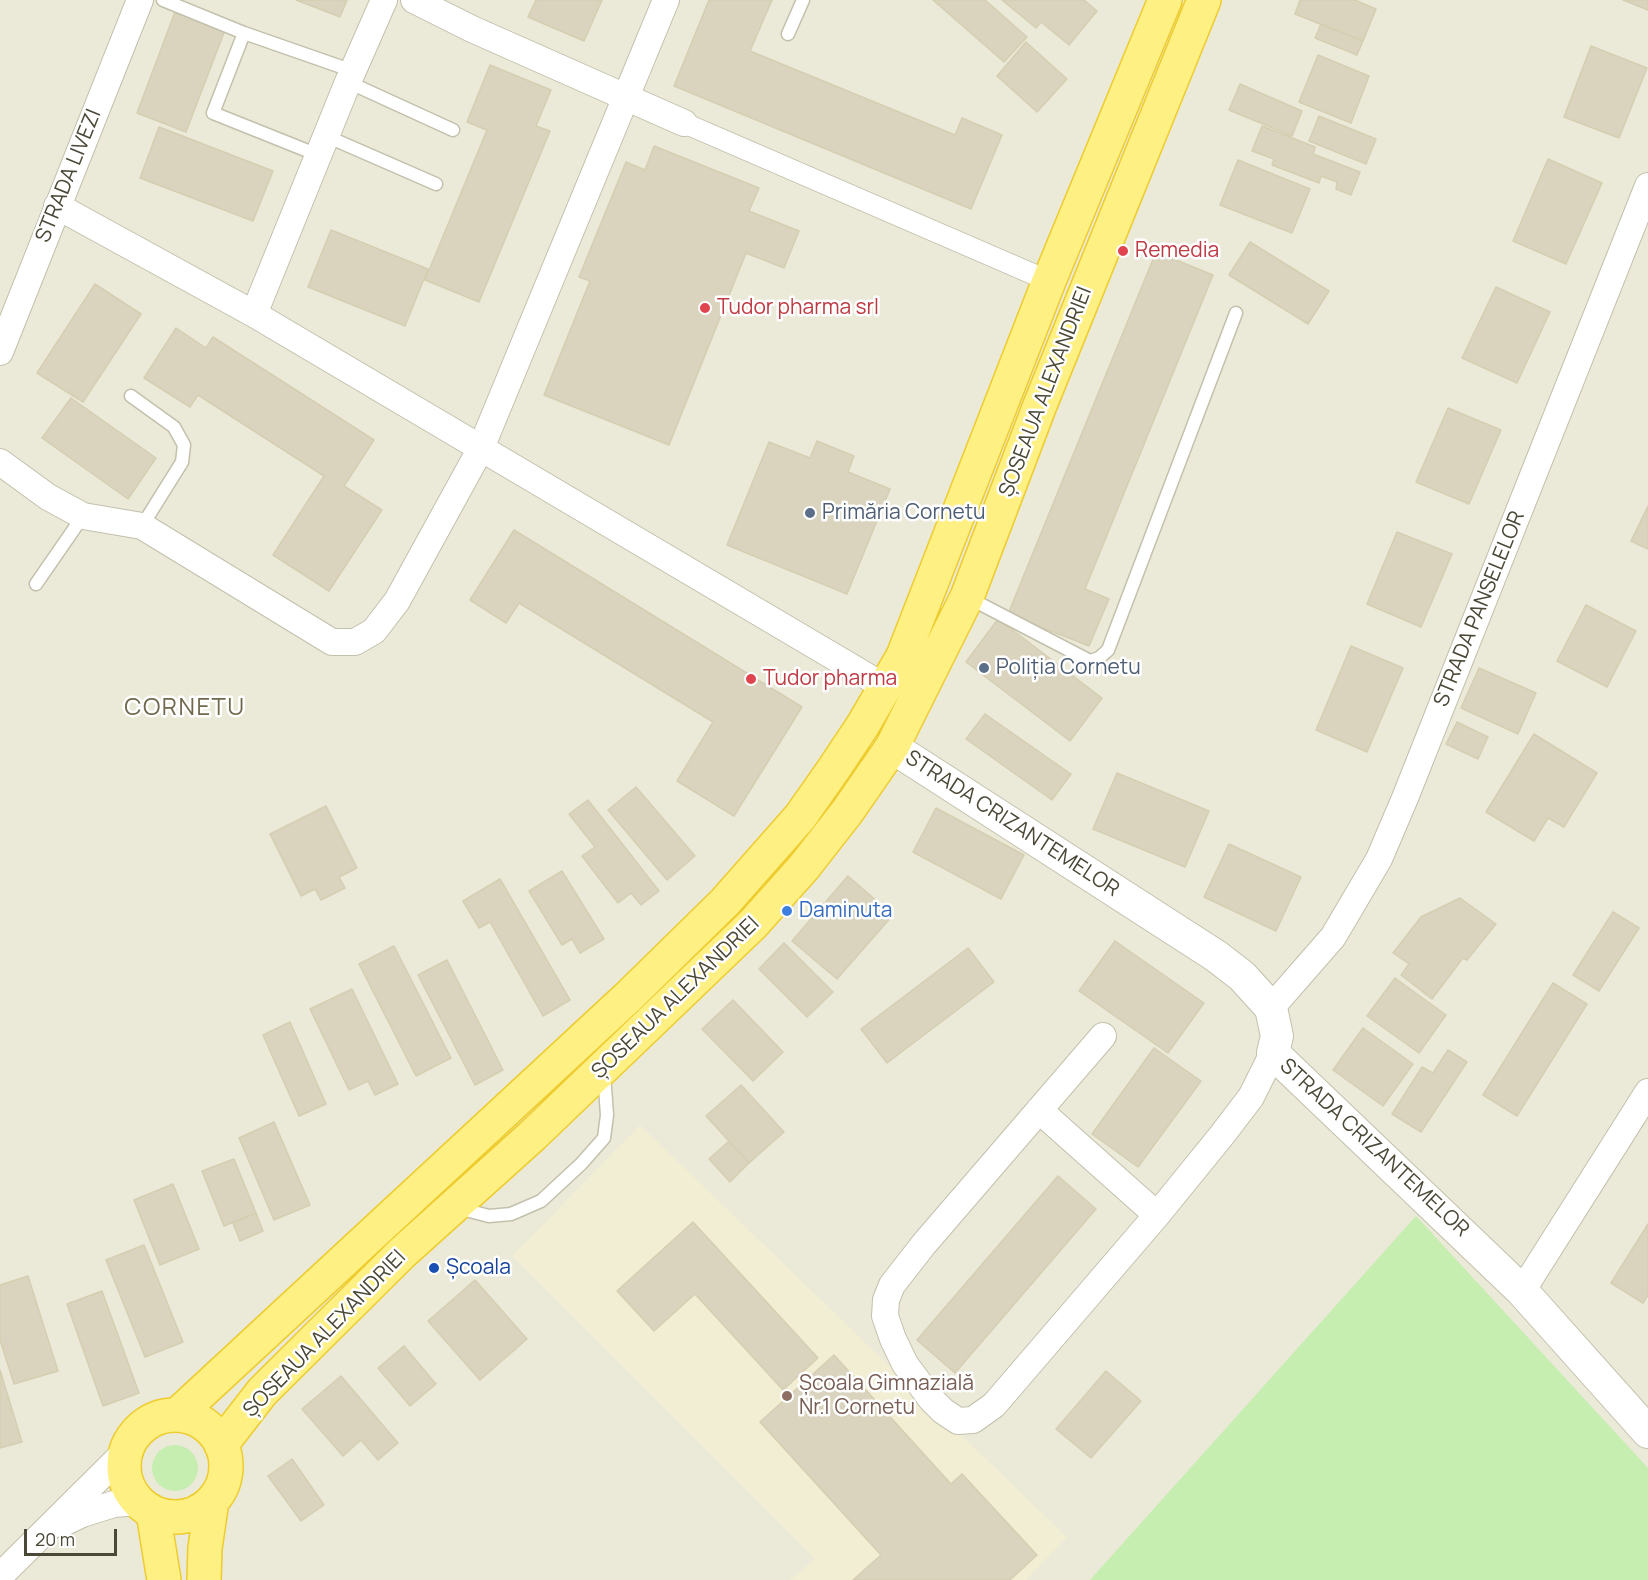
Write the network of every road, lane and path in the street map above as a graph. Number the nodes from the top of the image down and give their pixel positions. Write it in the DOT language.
graph roads {
  1 [pos="140,0"];
  2 [pos="163,0"];
  3 [pos="384,0"];
  4 [pos="414,0"];
  5 [pos="666,0"];
  6 [pos="803,0"];
  7 [pos="1165,0"];
  8 [pos="1204,0"];
  9 [pos="244,33"];
  10 [pos="788,34"];
  11 [pos="350,76"];
  12 [pos="626,95"];
  13 [pos="684,123"];
  14 [pos="453,130"];
  15 [pos="322,146"];
  16 [pos="436,184"];
  17 [pos="1648,186"];
  18 [pos="57,206"];
  19 [pos="1049,281"];
  20 [pos="1236,313"];
  21 [pos="254,314"];
  22 [pos="0,352"];
  23 [pos="131,396"];
  24 [pos="481,448"];
  25 [pos="0,462"];
  26 [pos="83,516"];
  27 [pos="142,526"];
  28 [pos="36,584"];
  29 [pos="967,597"];
  30 [pos="885,687"];
  31 [pos="892,747"];
  32 [pos="1271,1008"];
  33 [pos="1102,1036"];
  34 [pos="1273,1053"];
  35 [pos="604,1068"];
  36 [pos="1648,1092"];
  37 [pos="1039,1110"];
  38 [pos="454,1206"];
  39 [pos="1157,1215"];
  40 [pos="1522,1291"];
  41 [pos="177,1415"];
  42 [pos="1648,1432"];
  43 [pos="221,1445"];
  44 [pos="126,1451"];
  45 [pos="212,1501"];
  46 [pos="146,1507"];
  47 [pos="45,1532"];
  48 [pos="0,1576"];
  49 [pos="164,1580"];
  50 [pos="204,1580"];
  1 -- 18 [label="street, STRADA LIVEZI"];
  2 -- 9 [label="lane"];
  3 -- 11 [label="street"];
  4 -- 12 [label="street"];
  5 -- 12 [label="street"];
  6 -- 10 [label="lane"];
  7 -- 19 [label="highway, ȘOSEAUA ALEXANDRIEI"];
  8 -- 29 [label="highway, ȘOSEAUA ALEXANDRIEI"];
  9 -- 11 [label="lane"];
  9 -- 15 [label="lane"];
  11 -- 14 [label="lane"];
  11 -- 15 [label="street"];
  12 -- 13 [label="street"];
  12 -- 24 [label="street"];
  13 -- 19 [label="street"];
  15 -- 16 [label="lane"];
  15 -- 21 [label="street"];
  17 -- 32 [label="street, STRADA PANSELELOR"];
  18 -- 21 [label="street"];
  18 -- 22 [label="street, STRADA LIVEZI"];
  19 -- 30 [label="highway, ȘOSEAUA ALEXANDRIEI"];
  20 -- 29 [label="lane"];
  21 -- 24 [label="street"];
  23 -- 27 [label="lane"];
  24 -- 27 [label="street"];
  24 -- 30 [label="street"];
  25 -- 26 [label="street"];
  26 -- 27 [label="street"];
  26 -- 28 [label="lane"];
  29 -- 31 [label="highway, ȘOSEAUA ALEXANDRIEI"];
  30 -- 41 [label="highway, ȘOSEAUA ALEXANDRIEI"];
  31 -- 32 [label="street, STRADA CRIZANTEMELOR"];
  31 -- 35 [label="highway, ȘOSEAUA ALEXANDRIEI"];
  32 -- 34 [label="street, STRADA CRIZANTEMELOR"];
  33 -- 37 [label="street"];
  34 -- 39 [label="street"];
  34 -- 40 [label="street, STRADA CRIZANTEMELOR"];
  35 -- 38 [label="highway, ȘOSEAUA ALEXANDRIEI"];
  35 -- 38 [label="lane"];
  36 -- 40 [label="street"];
  37 -- 39 [label="street"];
  37 -- 39 [label="street"];
  38 -- 43 [label="highway, ȘOSEAUA ALEXANDRIEI"];
  40 -- 42 [label="street, STRADA CRIZANTEMELOR"];
  41 -- 43 [label="highway"];
  41 -- 44 [label="highway, ȘOSEAUA ALEXANDRIEI"];
  43 -- 45 [label="highway"];
  44 -- 46 [label="highway"];
  44 -- 47 [label="street"];
  45 -- 46 [label="highway"];
  45 -- 50 [label="highway"];
  46 -- 47 [label="street"];
  46 -- 49 [label="highway"];
  47 -- 48 [label="street"];
}
